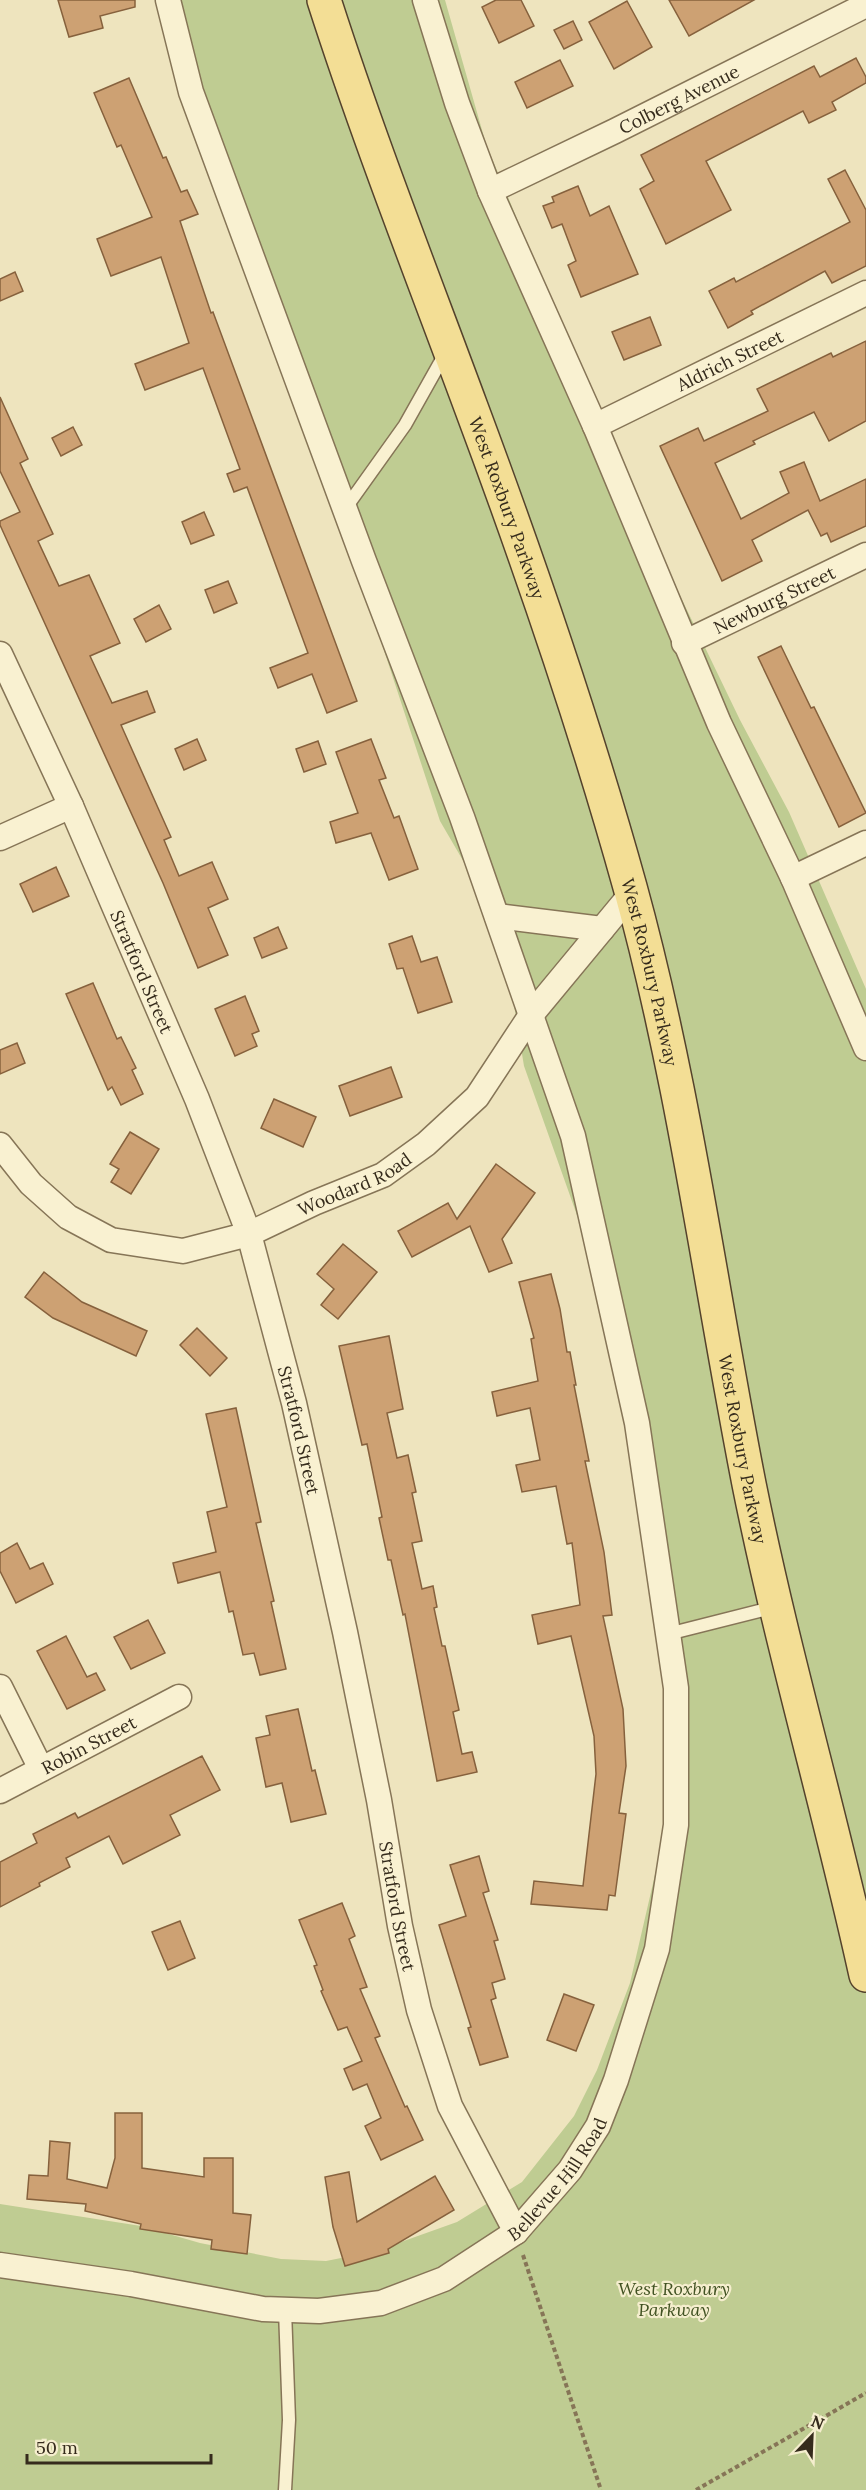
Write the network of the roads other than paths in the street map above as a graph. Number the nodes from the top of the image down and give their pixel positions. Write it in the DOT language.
graph roads {
  1 [pos="168,0"];
  2 [pos="324,0"];
  3 [pos="425,0"];
  4 [pos="866,5"];
  5 [pos="490,191"];
  6 [pos="866,293"];
  7 [pos="448,348"];
  8 [pos="595,426"];
  9 [pos="345,509"];
  10 [pos="866,555"];
  11 [pos="684,643"];
  12 [pos="0,654"];
  13 [pos="71,806"];
  14 [pos="0,838"];
  15 [pos="866,843"];
  16 [pos="793,878"];
  17 [pos="632,893"];
  18 [pos="497,916"];
  19 [pos="602,929"];
  20 [pos="531,1014"];
  21 [pos="866,1048"];
  22 [pos="0,1145"];
  23 [pos="249,1234"];
  24 [pos="775,1607"];
  25 [pos="668,1634"];
  26 [pos="0,1687"];
  27 [pos="179,1697"];
  28 [pos="40,1769"];
  29 [pos="0,1791"];
  30 [pos="866,1975"];
  31 [pos="516,2232"];
  32 [pos="0,2265"];
  33 [pos="285,2310"];
  34 [pos="285,2490"];
  1 -- 9 [label="street"];
  2 -- 7 [label="main road, West Roxbury Parkway"];
  3 -- 5 [label="street"];
  4 -- 5 [label="street, Colberg Avenue"];
  5 -- 8 [label="street"];
  6 -- 8 [label="street, Aldrich Street"];
  7 -- 9 [label="lane"];
  7 -- 17 [label="main road, West Roxbury Parkway"];
  8 -- 11 [label="street"];
  9 -- 18 [label="street"];
  10 -- 11 [label="street, Newburg Street"];
  11 -- 16 [label="street"];
  12 -- 13 [label="street, Stratford Street"];
  13 -- 14 [label="street"];
  13 -- 23 [label="street, Stratford Street"];
  15 -- 16 [label="street"];
  16 -- 21 [label="street"];
  17 -- 19 [label="street, Woodard Road"];
  17 -- 24 [label="main road, West Roxbury Parkway"];
  18 -- 19 [label="street"];
  18 -- 20 [label="street"];
  19 -- 20 [label="street, Woodard Road"];
  20 -- 23 [label="street, Woodard Road"];
  20 -- 25 [label="street, Bellevue Hill Road"];
  22 -- 23 [label="street, Woodard Road"];
  23 -- 31 [label="street, Stratford Street"];
  24 -- 25 [label="lane"];
  24 -- 30 [label="main road, West Roxbury Parkway"];
  25 -- 31 [label="street, Bellevue Hill Road"];
  26 -- 28 [label="street"];
  27 -- 28 [label="street, Robin Street"];
  28 -- 29 [label="street, Robin Street"];
  31 -- 33 [label="street, Bellevue Hill Road"];
  32 -- 33 [label="street, Bellevue Hill Road"];
  33 -- 34 [label="lane"];
}
